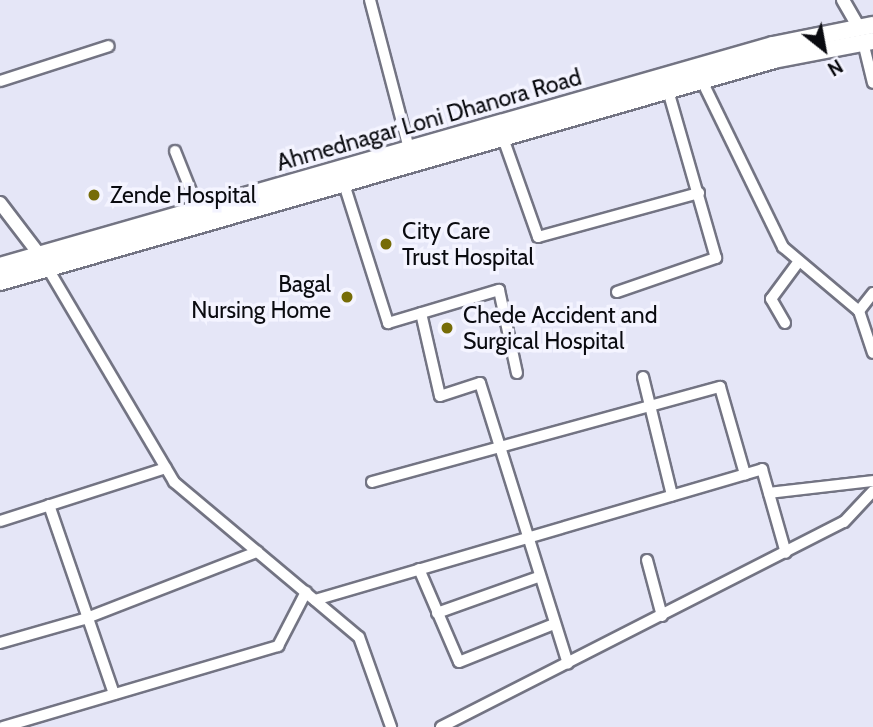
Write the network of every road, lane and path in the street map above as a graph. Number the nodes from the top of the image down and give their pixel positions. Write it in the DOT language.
graph roads {
  1 [pos="370,0"];
  2 [pos="843,0"];
  3 [pos="867,34"];
  4 [pos="109,46"];
  5 [pos="0,81"];
  6 [pos="702,81"];
  7 [pos="873,83"];
  8 [pos="668,91"];
  9 [pos="503,138"];
  10 [pos="409,149"];
  11 [pos="175,151"];
  12 [pos="344,184"];
  13 [pos="699,193"];
  14 [pos="0,203"];
  15 [pos="198,211"];
  16 [pos="43,261"];
  17 [pos="799,261"];
  18 [pos="0,267"];
  19 [pos="0,282"];
  20 [pos="617,292"];
  21 [pos="873,293"];
  22 [pos="859,311"];
  23 [pos="421,313"];
  24 [pos="785,323"];
  25 [pos="873,353"];
  26 [pos="517,373"];
  27 [pos="643,377"];
  28 [pos="650,406"];
  29 [pos="501,447"];
  30 [pos="166,468"];
  31 [pos="745,474"];
  32 [pos="873,481"];
  33 [pos="372,482"];
  34 [pos="873,491"];
  35 [pos="769,493"];
  36 [pos="672,495"];
  37 [pos="49,505"];
  38 [pos="0,521"];
  39 [pos="525,538"];
  40 [pos="257,552"];
  41 [pos="786,553"];
  42 [pos="648,560"];
  43 [pos="419,569"];
  44 [pos="538,577"];
  45 [pos="310,596"];
  46 [pos="437,612"];
  47 [pos="662,616"];
  48 [pos="84,619"];
  49 [pos="554,624"];
  50 [pos="0,643"];
  51 [pos="568,664"];
  52 [pos="114,694"];
  53 [pos="4,727"];
  54 [pos="391,727"];
  55 [pos="441,727"];
  1 -- 10 [label="street"];
  2 -- 3 [label="street"];
  3 -- 6 [label="main road, Ahmednagar Loni Dhanora Road"];
  3 -- 7 [label="street"];
  3 -- 10 [label="main road, Ahmednagar Loni Dhanora Road"];
  4 -- 5 [label="street"];
  6 -- 8 [label="main road, Ahmednagar Loni Dhanora Road"];
  6 -- 17 [label="street"];
  8 -- 9 [label="main road, Ahmednagar Loni Dhanora Road"];
  8 -- 13 [label="street"];
  9 -- 12 [label="main road, Ahmednagar Loni Dhanora Road"];
  9 -- 13 [label="street"];
  10 -- 15 [label="main road, Ahmednagar Loni Dhanora Road"];
  11 -- 15 [label="street"];
  12 -- 16 [label="main road, Ahmednagar Loni Dhanora Road"];
  12 -- 23 [label="street"];
  13 -- 20 [label="street"];
  14 -- 16 [label="street"];
  15 -- 16 [label="main road, Ahmednagar Loni Dhanora Road"];
  16 -- 18 [label="main road, Ahmednagar Loni Dhanora Road"];
  16 -- 19 [label="main road, Ahmednagar Loni Dhanora Road"];
  16 -- 30 [label="street"];
  17 -- 22 [label="street"];
  17 -- 24 [label="street"];
  21 -- 22 [label="street"];
  22 -- 25 [label="street"];
  23 -- 26 [label="street"];
  23 -- 29 [label="street"];
  27 -- 28 [label="street"];
  28 -- 29 [label="street"];
  28 -- 31 [label="street"];
  28 -- 36 [label="street"];
  29 -- 33 [label="street"];
  29 -- 39 [label="street"];
  30 -- 37 [label="street"];
  30 -- 40 [label="street"];
  31 -- 35 [label="street"];
  31 -- 36 [label="street"];
  32 -- 35 [label="street"];
  34 -- 41 [label="street"];
  35 -- 41 [label="street"];
  36 -- 39 [label="street"];
  37 -- 38 [label="street"];
  37 -- 48 [label="street"];
  39 -- 43 [label="street"];
  39 -- 44 [label="street"];
  40 -- 45 [label="street"];
  40 -- 48 [label="street"];
  41 -- 47 [label="street"];
  42 -- 47 [label="street"];
  43 -- 45 [label="street"];
  43 -- 46 [label="street"];
  44 -- 46 [label="street"];
  44 -- 49 [label="street"];
  45 -- 52 [label="street"];
  45 -- 54 [label="street"];
  46 -- 49 [label="street"];
  47 -- 51 [label="street"];
  48 -- 50 [label="street"];
  48 -- 52 [label="street"];
  49 -- 51 [label="street"];
  51 -- 55 [label="street"];
  52 -- 53 [label="street"];
}
